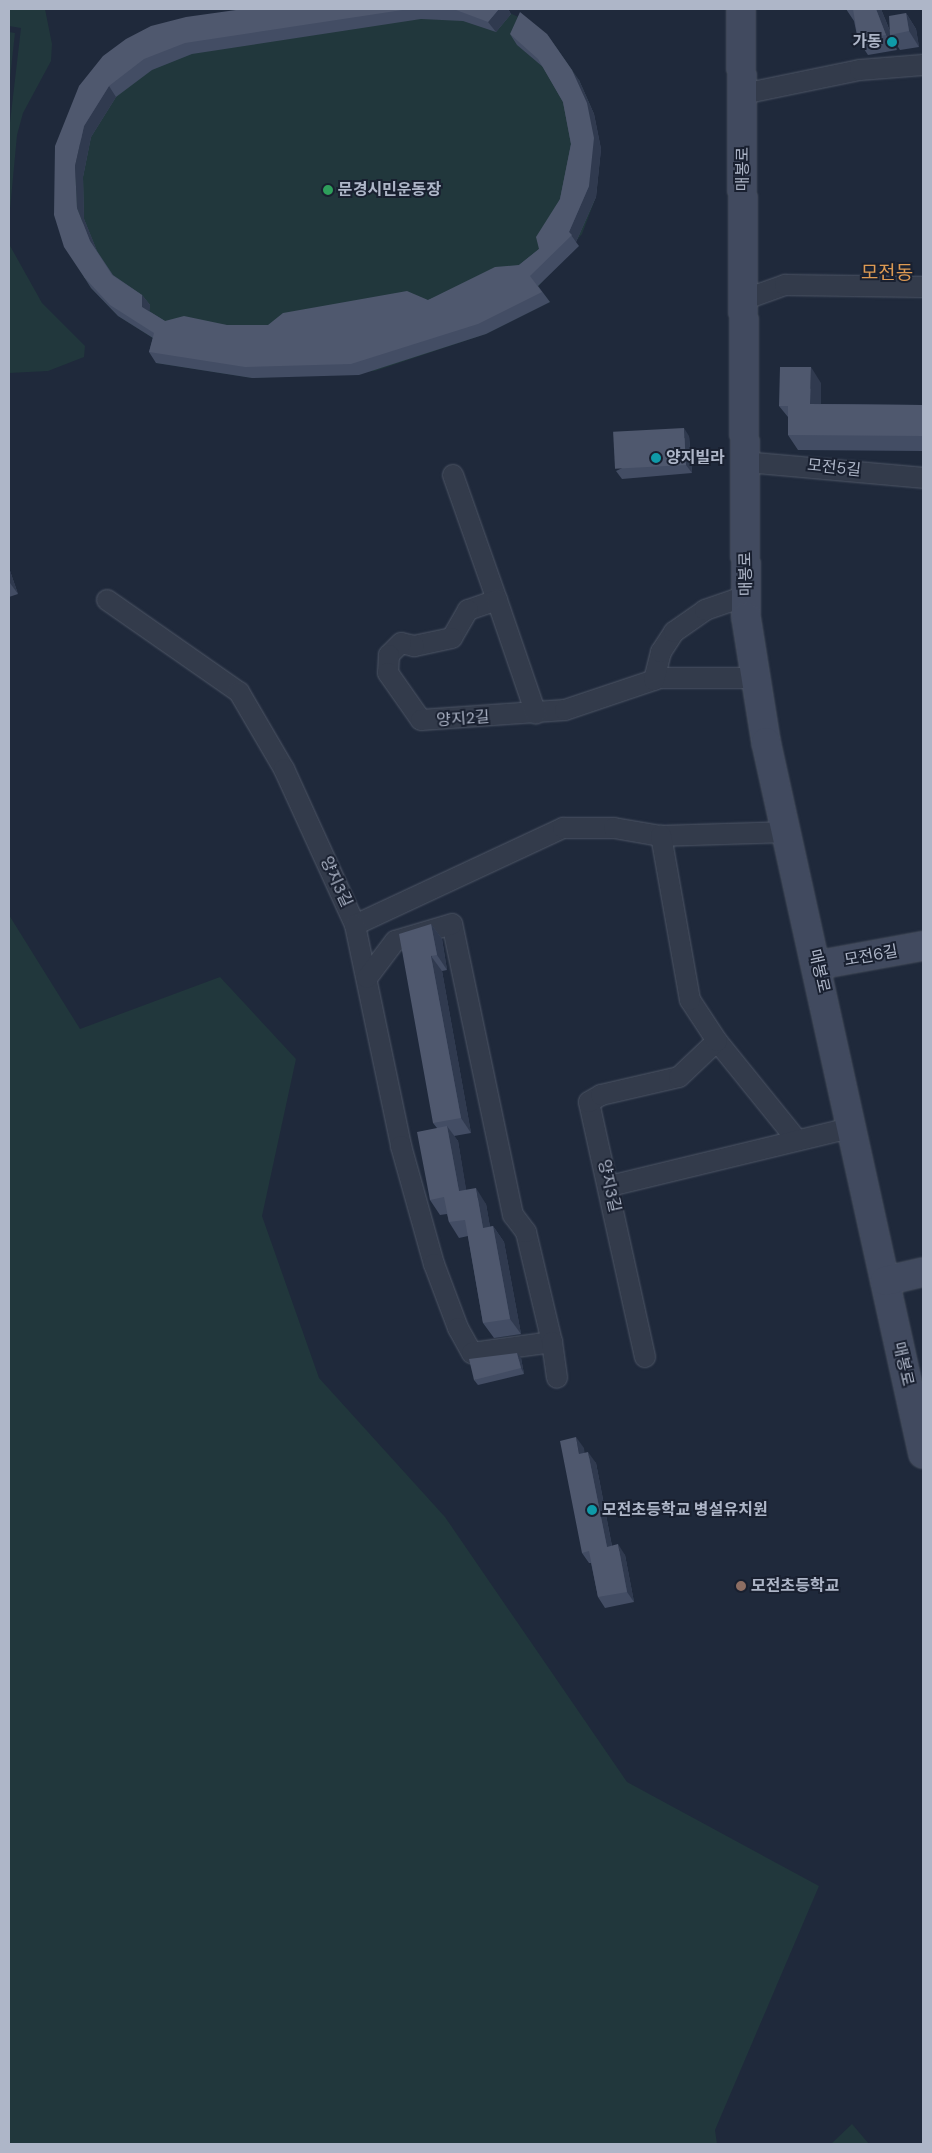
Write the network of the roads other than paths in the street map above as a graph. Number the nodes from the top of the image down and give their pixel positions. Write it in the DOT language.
graph roads {
  1 [pos="742,9"];
  2 [pos="923,64"];
  3 [pos="743,94"];
  4 [pos="923,287"];
  5 [pos="743,300"];
  6 [pos="744,462"];
  7 [pos="453,475"];
  8 [pos="923,478"];
  9 [pos="746,596"];
  10 [pos="107,600"];
  11 [pos="497,600"];
  12 [pos="756,678"];
  13 [pos="654,680"];
  14 [pos="536,714"];
  15 [pos="788,832"];
  16 [pos="661,836"];
  17 [pos="355,925"];
  18 [pos="923,946"];
  19 [pos="818,965"];
  20 [pos="367,978"];
  21 [pos="717,1041"];
  22 [pos="854,1127"];
  23 [pos="797,1140"];
  24 [pos="610,1186"];
  25 [pos="923,1272"];
  26 [pos="885,1281"];
  27 [pos="552,1342"];
  28 [pos="645,1357"];
  29 [pos="557,1378"];
  30 [pos="923,1454"];
  1 -- 3 [label="street, 매봉로"];
  2 -- 3 [label="street"];
  3 -- 5 [label="street, 매봉로"];
  4 -- 5 [label="street"];
  5 -- 6 [label="street, 매봉로"];
  6 -- 8 [label="street, 모전5길"];
  6 -- 9 [label="street, 매봉로"];
  7 -- 11 [label="street"];
  9 -- 12 [label="street, 매봉로"];
  9 -- 13 [label="street"];
  10 -- 17 [label="street, 양지3길"];
  11 -- 14 [label="street"];
  11 -- 14 [label="street, 양지2길"];
  12 -- 13 [label="street, 양지2길"];
  12 -- 15 [label="street, 매봉로"];
  13 -- 14 [label="street, 양지2길"];
  15 -- 16 [label="street, 양지3길"];
  15 -- 19 [label="street, 매봉로"];
  16 -- 17 [label="street, 양지3길"];
  16 -- 21 [label="street"];
  17 -- 20 [label="street"];
  18 -- 19 [label="street, 모전6길"];
  19 -- 22 [label="street, 매봉로"];
  20 -- 27 [label="street"];
  20 -- 27 [label="street"];
  21 -- 23 [label="street"];
  21 -- 24 [label="street, 양지3길"];
  22 -- 23 [label="street"];
  22 -- 26 [label="street, 매봉로"];
  23 -- 24 [label="street"];
  24 -- 28 [label="street, 양지3길"];
  25 -- 26 [label="street"];
  26 -- 30 [label="street, 매봉로"];
  27 -- 29 [label="street"];
}
